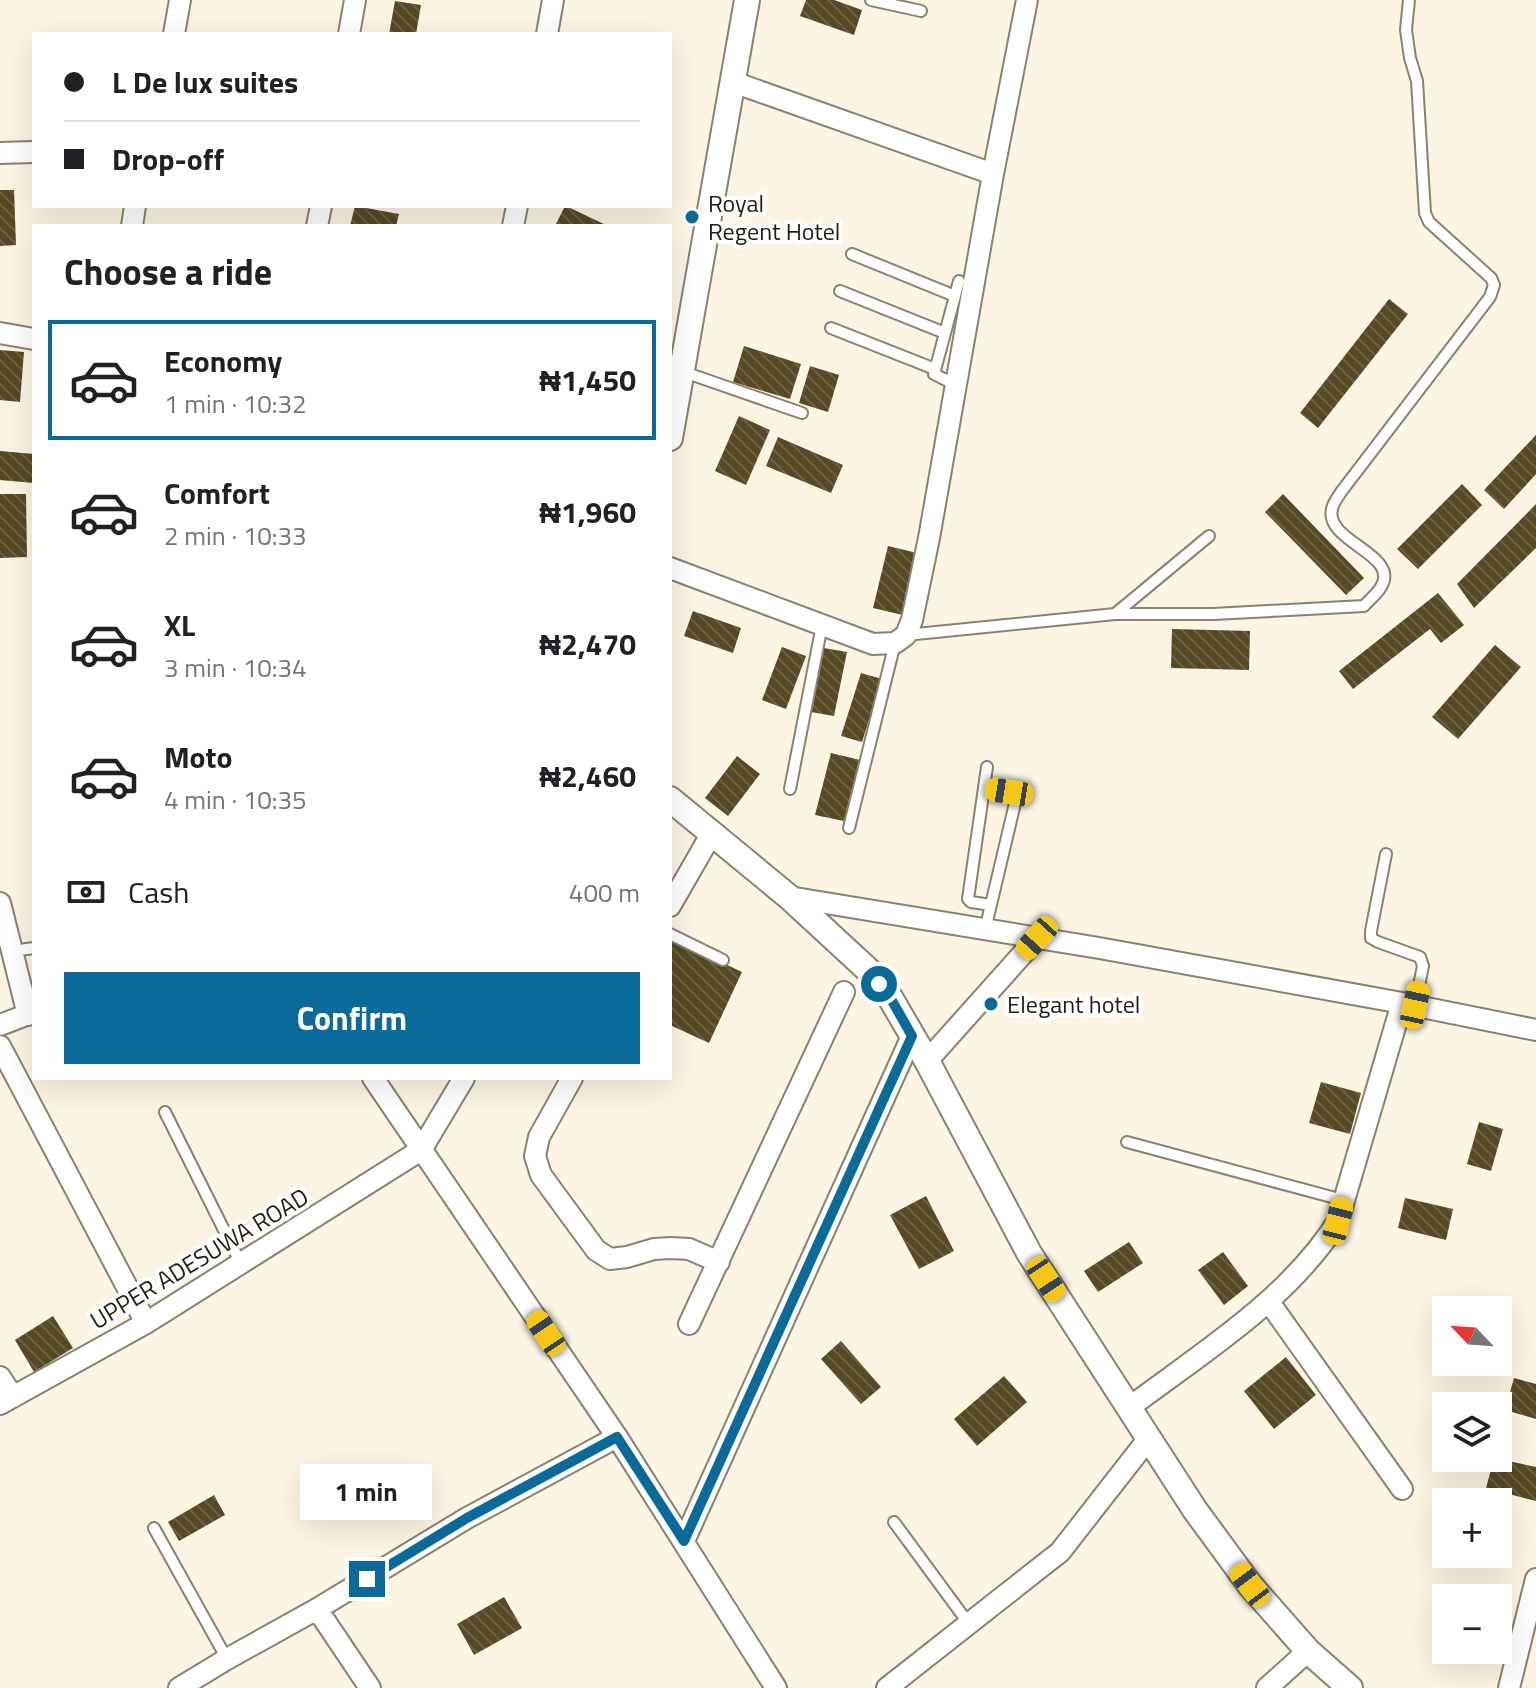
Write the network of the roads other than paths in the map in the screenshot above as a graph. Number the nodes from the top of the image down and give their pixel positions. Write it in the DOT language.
graph roads {
  1 [pos="180,0"];
  2 [pos="355,0"];
  3 [pos="553,0"];
  4 [pos="747,0"];
  5 [pos="871,0"];
  6 [pos="1027,0"];
  7 [pos="1409,0"];
  8 [pos="921,11"];
  9 [pos="174,32"];
  10 [pos="349,32"];
  11 [pos="547,32"];
  12 [pos="733,82"];
  13 [pos="32,152"];
  14 [pos="0,153"];
  15 [pos="993,174"];
  16 [pos="852,254"];
  17 [pos="959,281"];
  18 [pos="840,291"];
  19 [pos="955,296"];
  20 [pos="831,328"];
  21 [pos="0,333"];
  22 [pos="945,333"];
  23 [pos="32,339"];
  24 [pos="935,369"];
  25 [pos="682,371"];
  26 [pos="956,385"];
  27 [pos="802,413"];
  28 [pos="672,427"];
  29 [pos="1209,536"];
  30 [pos="672,569"];
  31 [pos="1115,614"];
  32 [pos="822,625"];
  33 [pos="900,639"];
  34 [pos="987,767"];
  35 [pos="790,789"];
  36 [pos="984,789"];
  37 [pos="672,801"];
  38 [pos="849,828"];
  39 [pos="712,833"];
  40 [pos="1386,854"];
  41 [pos="789,897"];
  42 [pos="0,903"];
  43 [pos="672,903"];
  44 [pos="991,905"];
  45 [pos="985,930"];
  46 [pos="672,935"];
  47 [pos="1037,938"];
  48 [pos="32,948"];
  49 [pos="12,951"];
  50 [pos="723,960"];
  51 [pos="844,992"];
  52 [pos="1409,1004"];
  53 [pos="31,1014"];
  54 [pos="0,1025"];
  55 [pos="1536,1030"];
  56 [pos="912,1036"];
  57 [pos="0,1046"];
  58 [pos="927,1061"];
  59 [pos="374,1080"];
  60 [pos="463,1080"];
  61 [pos="571,1080"];
  62 [pos="165,1112"];
  63 [pos="1127,1142"];
  64 [pos="421,1150"];
  65 [pos="1343,1200"];
  66 [pos="719,1262"];
  67 [pos="241,1264"];
  68 [pos="1269,1302"];
  69 [pos="146,1323"];
  70 [pos="689,1324"];
  71 [pos="0,1377"];
  72 [pos="7,1401"];
  73 [pos="1130,1407"];
  74 [pos="617,1437"];
  75 [pos="1149,1438"];
  76 [pos="1402,1489"];
  77 [pos="894,1522"];
  78 [pos="154,1528"];
  79 [pos="684,1541"];
  80 [pos="1536,1579"];
  81 [pos="317,1609"];
  82 [pos="969,1624"];
  83 [pos="1308,1651"];
  84 [pos="227,1659"];
  85 [pos="179,1688"];
  86 [pos="370,1688"];
  87 [pos="776,1688"];
  88 [pos="887,1688"];
  89 [pos="1267,1688"];
  90 [pos="1350,1688"];
  91 [pos="1509,1688"];
  1 -- 9 [label="street"];
  2 -- 10 [label="street"];
  3 -- 11 [label="street"];
  4 -- 12 [label="street"];
  5 -- 8 [label="lane"];
  6 -- 15 [label="street"];
  7 -- 31 [label="lane"];
  12 -- 15 [label="street"];
  12 -- 25 [label="street"];
  13 -- 14 [label="street"];
  15 -- 26 [label="street"];
  16 -- 19 [label="lane"];
  17 -- 19 [label="lane"];
  18 -- 22 [label="lane"];
  19 -- 22 [label="lane"];
  20 -- 24 [label="lane"];
  21 -- 23 [label="street"];
  22 -- 24 [label="lane"];
  24 -- 26 [label="lane"];
  25 -- 27 [label="lane"];
  25 -- 28 [label="street"];
  26 -- 33 [label="street"];
  29 -- 31 [label="lane"];
  30 -- 32 [label="street"];
  31 -- 33 [label="lane"];
  32 -- 33 [label="street"];
  32 -- 35 [label="lane"];
  33 -- 38 [label="lane"];
  34 -- 36 [label="lane"];
  36 -- 44 [label="lane"];
  36 -- 44 [label="lane"];
  37 -- 39 [label="street"];
  39 -- 41 [label="street"];
  39 -- 43 [label="street"];
  40 -- 52 [label="lane"];
  41 -- 45 [label="street"];
  41 -- 56 [label="street"];
  42 -- 49 [label="street"];
  44 -- 45 [label="lane"];
  45 -- 47 [label="street"];
  46 -- 50 [label="lane"];
  47 -- 52 [label="street"];
  47 -- 58 [label="street"];
  48 -- 49 [label="lane"];
  49 -- 53 [label="street"];
  51 -- 66 [label="street"];
  52 -- 55 [label="street"];
  52 -- 65 [label="street"];
  53 -- 54 [label="street"];
  56 -- 58 [label="street"];
  56 -- 79 [label="street"];
  57 -- 69 [label="street"];
  58 -- 73 [label="street"];
  59 -- 64 [label="street"];
  60 -- 64 [label="street"];
  61 -- 66 [label="street"];
  62 -- 67 [label="lane"];
  63 -- 65 [label="lane"];
  64 -- 67 [label="street, UPPER ADESUWA ROAD"];
  64 -- 74 [label="street"];
  65 -- 68 [label="street"];
  66 -- 70 [label="street"];
  67 -- 69 [label="street, UPPER ADESUWA ROAD"];
  68 -- 73 [label="street"];
  68 -- 76 [label="street"];
  69 -- 72 [label="street, UPPER ADESUWA ROAD"];
  71 -- 72 [label="street"];
  73 -- 75 [label="street"];
  74 -- 79 [label="street"];
  74 -- 81 [label="street"];
  75 -- 82 [label="street"];
  75 -- 83 [label="street"];
  77 -- 82 [label="lane"];
  78 -- 84 [label="lane"];
  79 -- 87 [label="street"];
  80 -- 91 [label="street"];
  81 -- 84 [label="street"];
  81 -- 86 [label="street"];
  82 -- 88 [label="street"];
  83 -- 89 [label="street"];
  83 -- 90 [label="street"];
  84 -- 85 [label="street"];
}
